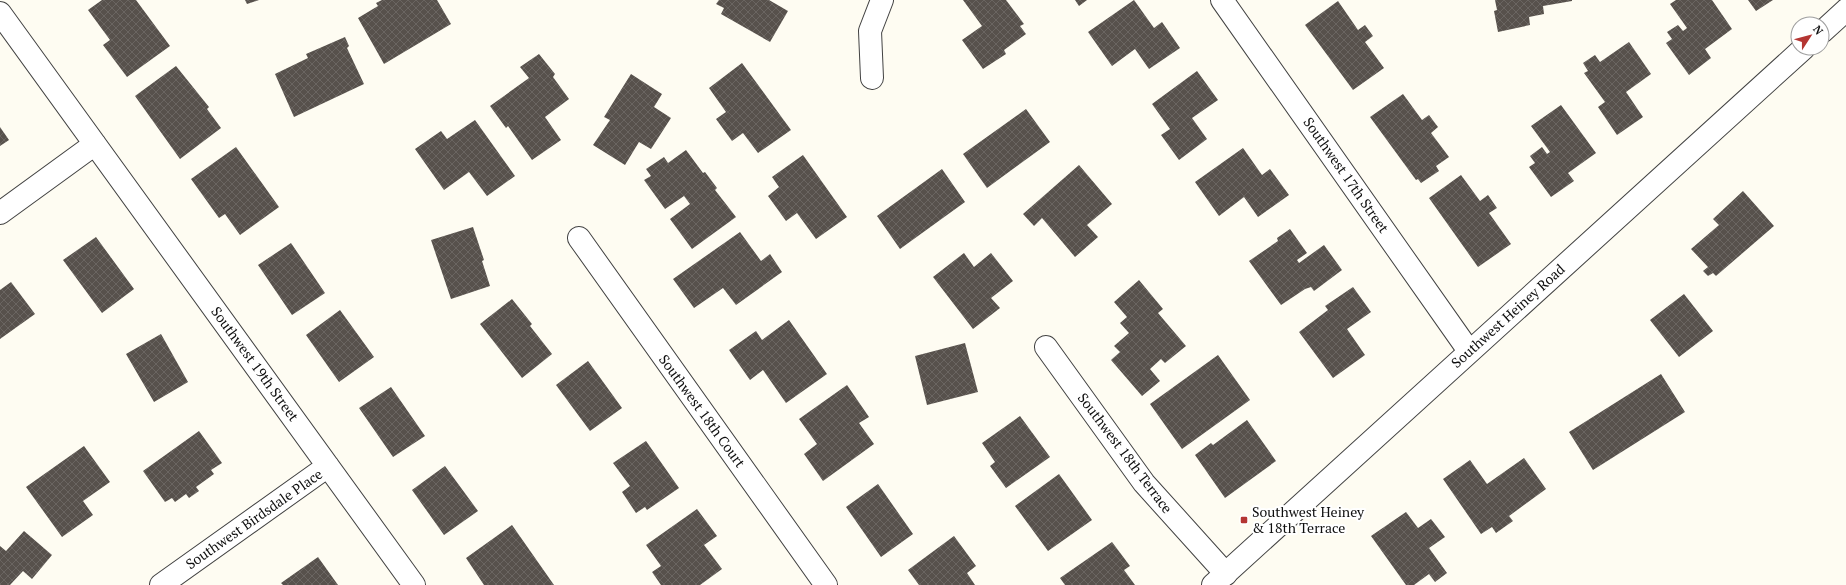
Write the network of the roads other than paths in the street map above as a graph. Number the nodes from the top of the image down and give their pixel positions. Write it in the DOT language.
graph roads {
  1 [pos="882,0"];
  2 [pos="1222,0"];
  3 [pos="1846,10"];
  4 [pos="0,13"];
  5 [pos="1830,25"];
  6 [pos="1795,56"];
  7 [pos="872,78"];
  8 [pos="95,144"];
  9 [pos="0,213"];
  10 [pos="578,238"];
  11 [pos="1046,347"];
  12 [pos="1470,351"];
  13 [pos="328,466"];
  14 [pos="1219,579"];
  15 [pos="161,585"];
  16 [pos="414,585"];
  17 [pos="826,585"];
  1 -- 7 [label="street"];
  2 -- 12 [label="street, Southwest 17th Street"];
  3 -- 5 [label="street"];
  4 -- 8 [label="street, Southwest 19th Street"];
  6 -- 12 [label="street, Southwest Heiney Road"];
  8 -- 9 [label="street"];
  8 -- 13 [label="street, Southwest 19th Street"];
  10 -- 17 [label="street, Southwest 18th Court"];
  11 -- 14 [label="street, Southwest 18th Terrace"];
  12 -- 14 [label="street, Southwest Heiney Road"];
  13 -- 15 [label="street, Southwest Birdsdale Place"];
  13 -- 16 [label="street, Southwest 19th Street"];
}
